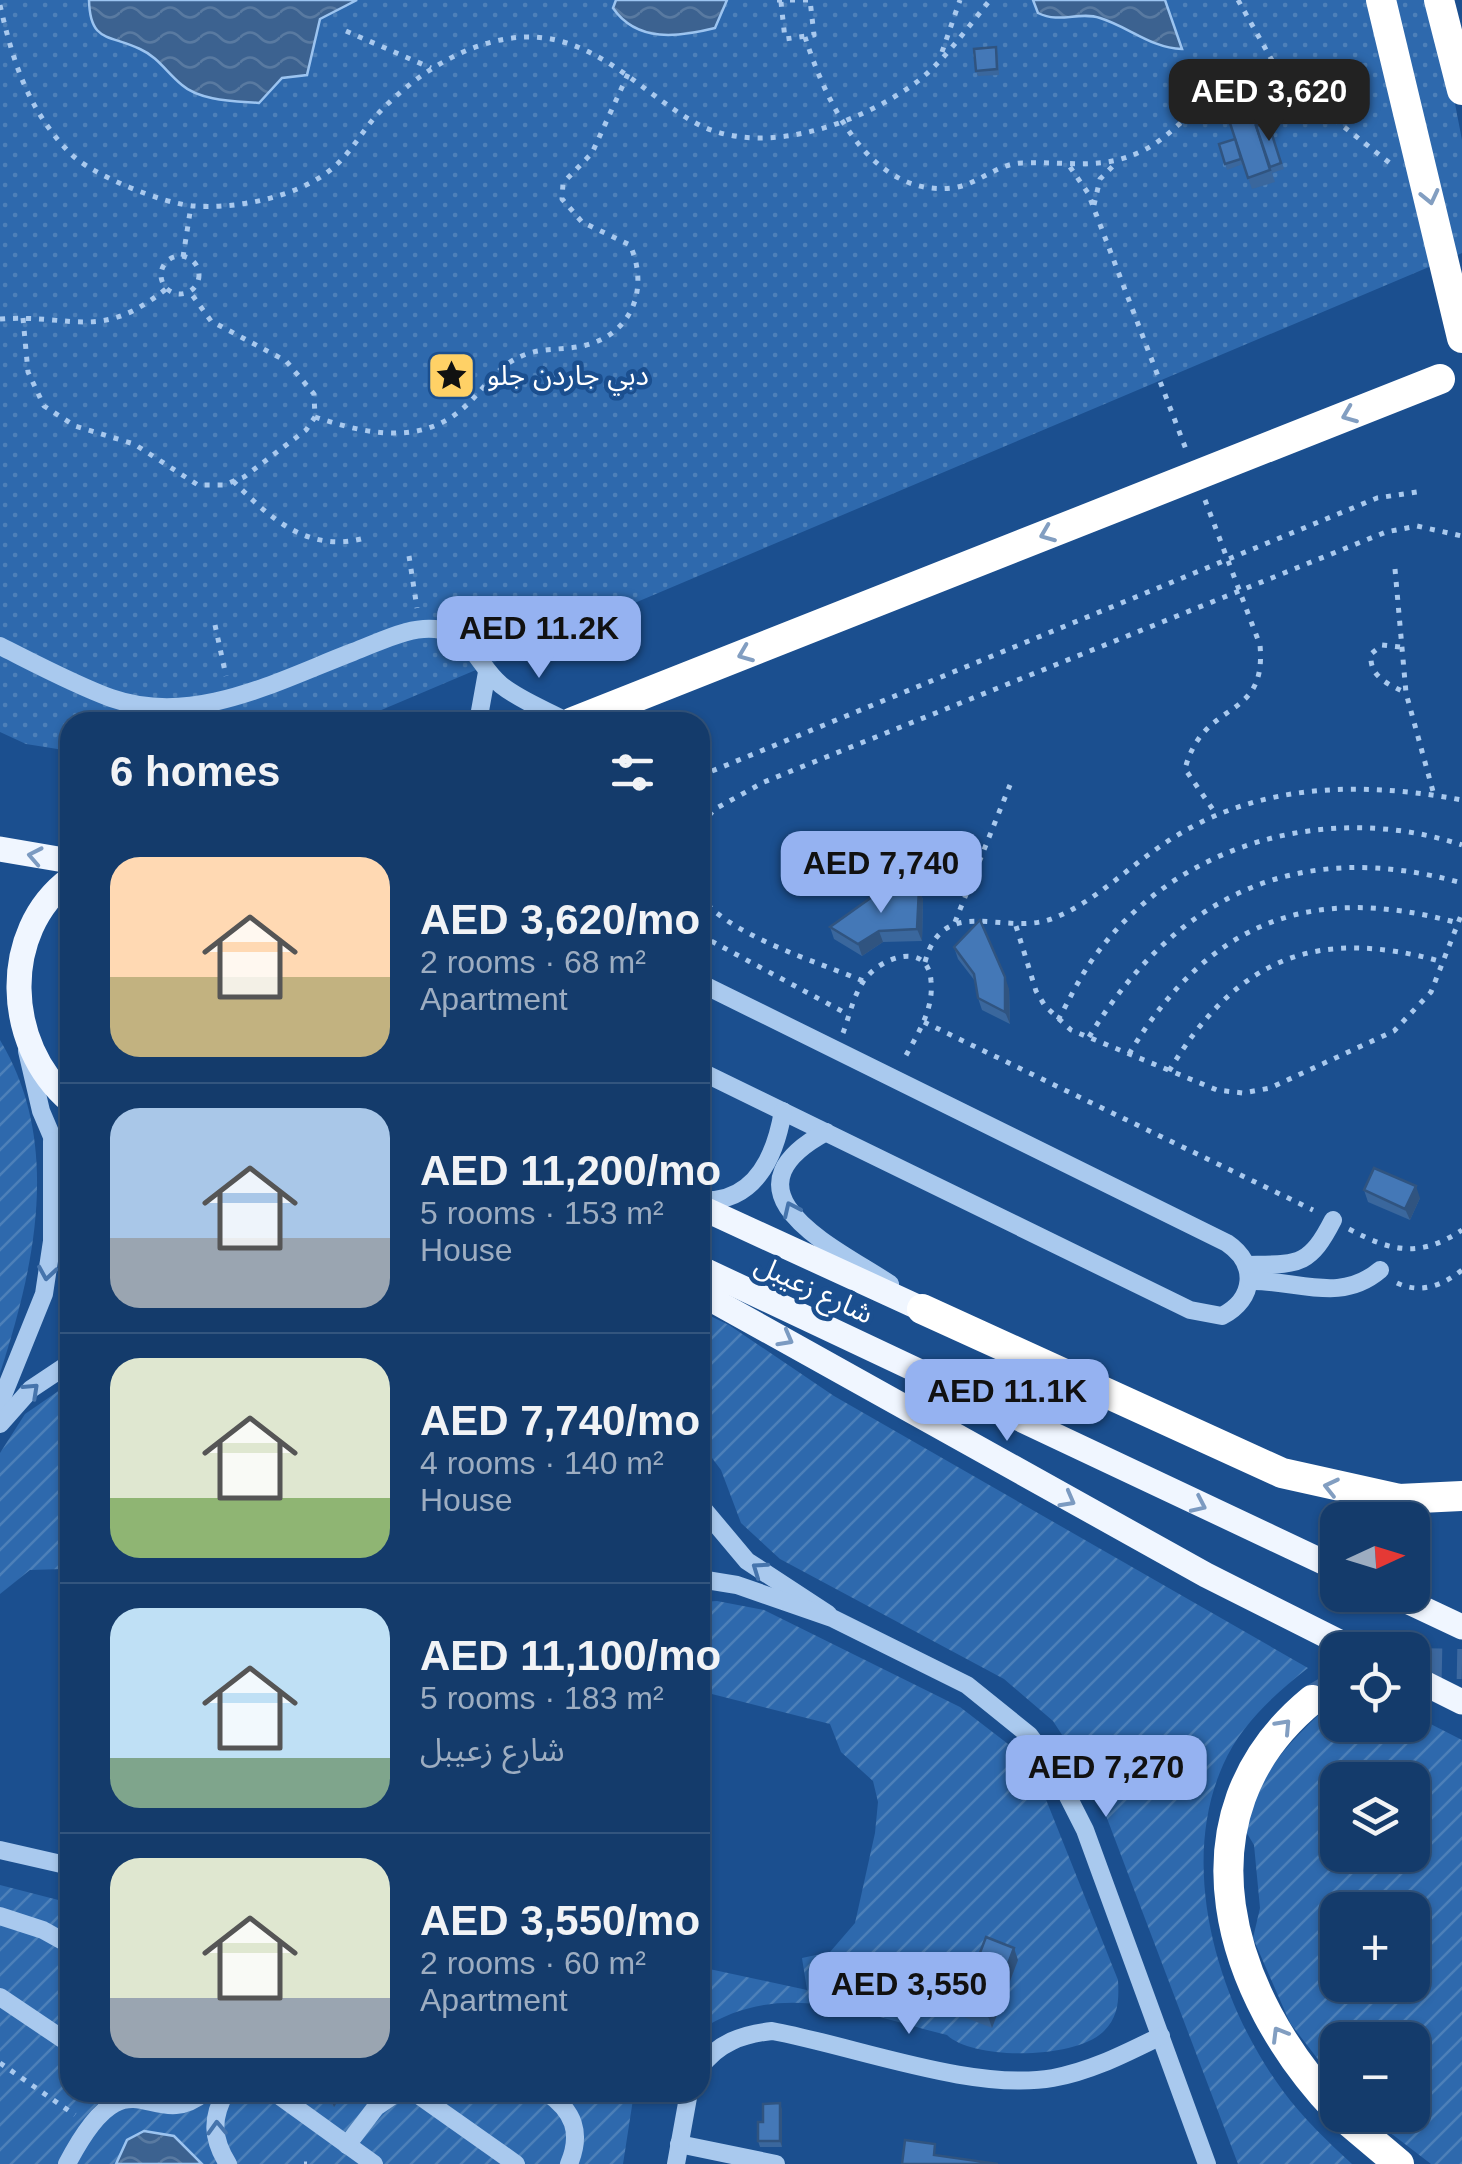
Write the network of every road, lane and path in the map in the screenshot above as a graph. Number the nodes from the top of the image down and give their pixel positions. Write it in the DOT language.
graph roads {
  1 [pos="960,0"];
  2 [pos="990,0"];
  3 [pos="1238,0"];
  4 [pos="1381,0"];
  5 [pos="1439,0"];
  6 [pos="779,1"];
  7 [pos="0,5"];
  8 [pos="346,31"];
  9 [pos="805,36"];
  10 [pos="942,55"];
  11 [pos="431,68"];
  12 [pos="628,74"];
  13 [pos="1282,78"];
  14 [pos="1462,90"];
  15 [pos="844,123"];
  16 [pos="1118,161"];
  17 [pos="1394,166"];
  18 [pos="1070,167"];
  19 [pos="192,206"];
  20 [pos="1094,208"];
  21 [pos="1112,256"];
  22 [pos="183,257"];
  23 [pos="166,289"];
  24 [pos="190,292"];
  25 [pos="23,318"];
  26 [pos="0,319"];
  27 [pos="1462,338"];
  28 [pos="1440,378"];
  29 [pos="315,417"];
  30 [pos="234,481"];
  31 [pos="1422,491"];
  32 [pos="1462,536"];
  33 [pos="361,538"];
  34 [pos="409,556"];
  35 [pos="1394,568"];
  36 [pos="215,625"];
  37 [pos="420,629"];
  38 [pos="1260,645"];
  39 [pos="0,646"];
  40 [pos="1400,647"];
  41 [pos="487,672"];
  42 [pos="1406,693"];
  43 [pos="231,699"];
  44 [pos="480,712"];
  45 [pos="550,712"];
  46 [pos="596,712"];
  47 [pos="710,772"];
  48 [pos="1010,785"];
  49 [pos="1434,796"];
  50 [pos="1462,800"];
  51 [pos="710,814"];
  52 [pos="1216,814"];
  53 [pos="1462,845"];
  54 [pos="0,849"];
  55 [pos="60,859"];
  56 [pos="1462,883"];
  57 [pos="60,890"];
  58 [pos="710,909"];
  59 [pos="1462,913"];
  60 [pos="955,922"];
  61 [pos="1458,923"];
  62 [pos="1016,926"];
  63 [pos="710,939"];
  64 [pos="924,962"];
  65 [pos="1442,962"];
  66 [pos="863,981"];
  67 [pos="710,989"];
  68 [pos="0,998"];
  69 [pos="849,1015"];
  70 [pos="1058,1020"];
  71 [pos="924,1022"];
  72 [pos="1089,1037"];
  73 [pos="24,1044"];
  74 [pos="835,1054"];
  75 [pos="1129,1054"];
  76 [pos="1169,1070"];
  77 [pos="710,1075"];
  78 [pos="892,1081"];
  79 [pos="60,1093"];
  80 [pos="783,1112"];
  81 [pos="826,1132"];
  82 [pos="52,1140"];
  83 [pos="60,1158"];
  84 [pos="710,1202"];
  85 [pos="710,1208"];
  86 [pos="1333,1220"];
  87 [pos="1462,1230"];
  88 [pos="1380,1270"];
  89 [pos="1462,1270"];
  90 [pos="710,1273"];
  91 [pos="1249,1274"];
  92 [pos="710,1299"];
  93 [pos="922,1309"];
  94 [pos="60,1370"];
  95 [pos="0,1404"];
  96 [pos="0,1424"];
  97 [pos="1462,1496"];
  98 [pos="710,1516"];
  99 [pos="1320,1561"];
  100 [pos="710,1581"];
  101 [pos="1430,1611"];
  102 [pos="832,1618"];
  103 [pos="1462,1626"];
  104 [pos="1320,1632"];
  105 [pos="1430,1687"];
  106 [pos="1312,1700"];
  107 [pos="1462,1702"];
  108 [pos="0,1850"];
  109 [pos="60,1864"];
  110 [pos="0,1916"];
  111 [pos="60,1939"];
  112 [pos="0,1997"];
  113 [pos="1161,2036"];
  114 [pos="60,2037"];
  115 [pos="710,2058"];
  116 [pos="0,2063"];
  117 [pos="1320,2087"];
  118 [pos="115,2102"];
  119 [pos="152,2102"];
  120 [pos="191,2102"];
  121 [pos="220,2102"];
  122 [pos="288,2102"];
  123 [pos="383,2102"];
  124 [pos="428,2102"];
  125 [pos="556,2102"];
  126 [pos="687,2102"];
  127 [pos="90,2126"];
  128 [pos="1362,2132"];
  129 [pos="679,2144"];
  130 [pos="347,2145"];
  131 [pos="66,2164"];
  132 [pos="228,2164"];
  133 [pos="374,2164"];
  134 [pos="516,2164"];
  135 [pos="569,2164"];
  136 [pos="676,2164"];
  137 [pos="776,2164"];
  138 [pos="1207,2164"];
  139 [pos="1398,2164"];
  1 -- 10 [label="path"];
  2 -- 10 [label="path"];
  3 -- 13 [label="path"];
  4 -- 27 [label="highway, one-way"];
  5 -- 14 [label="highway"];
  6 -- 9 [label="path"];
  6 -- 9 [label="path"];
  7 -- 19 [label="path"];
  8 -- 11 [label="path"];
  9 -- 15 [label="path"];
  10 -- 15 [label="path"];
  11 -- 12 [label="path"];
  11 -- 19 [label="path"];
  12 -- 15 [label="path"];
  12 -- 29 [label="path"];
  13 -- 16 [label="path"];
  13 -- 17 [label="path"];
  15 -- 18 [label="path"];
  16 -- 18 [label="path"];
  16 -- 20 [label="path"];
  18 -- 20 [label="path"];
  19 -- 22 [label="path"];
  20 -- 21 [label="path"];
  22 -- 23 [label="path"];
  22 -- 24 [label="path"];
  23 -- 24 [label="path"];
  23 -- 25 [label="path"];
  24 -- 29 [label="path"];
  25 -- 26 [label="path"];
  25 -- 30 [label="path"];
  28 -- 46 [label="highway, one-way"];
  29 -- 30 [label="path"];
  30 -- 33 [label="path"];
  31 -- 47 [label="path"];
  32 -- 51 [label="path"];
  34 -- 37 [label="path"];
  35 -- 40 [label="path"];
  36 -- 43 [label="path"];
  37 -- 41 [label="street"];
  37 -- 43 [label="street"];
  38 -- 52 [label="path"];
  39 -- 43 [label="street"];
  40 -- 42 [label="path"];
  40 -- 42 [label="path"];
  41 -- 44 [label="street"];
  41 -- 45 [label="street"];
  42 -- 49 [label="path"];
  48 -- 60 [label="path"];
  49 -- 50 [label="path"];
  49 -- 52 [label="path"];
  52 -- 62 [label="path"];
  53 -- 70 [label="path"];
  55 -- 54 [label="main road, one-way"];
  56 -- 72 [label="path"];
  57 -- 73 [label="main road"];
  58 -- 66 [label="path"];
  59 -- 61 [label="path"];
  60 -- 62 [label="path"];
  60 -- 64 [label="path"];
  61 -- 65 [label="path"];
  61 -- 75 [label="path"];
  62 -- 70 [label="path"];
  63 -- 69 [label="path"];
  64 -- 66 [label="path"];
  64 -- 71 [label="path"];
  65 -- 76 [label="path"];
  65 -- 76 [label="path"];
  66 -- 69 [label="path"];
  67 -- 74 [label="street"];
  68 -- 73 [label="main road"];
  69 -- 74 [label="path"];
  70 -- 72 [label="path"];
  71 -- 78 [label="path"];
  71 -- 86 [label="path"];
  72 -- 75 [label="path"];
  73 -- 79 [label="main road"];
  73 -- 82 [label="street"];
  74 -- 78 [label="street"];
  75 -- 76 [label="path"];
  77 -- 80 [label="street"];
  78 -- 91 [label="street"];
  80 -- 81 [label="street"];
  80 -- 84 [label="street"];
  81 -- 91 [label="street"];
  93 -- 81 [label="street, one-way"];
  82 -- 83 [label="street"];
  82 -- 95 [label="street, one-way"];
  85 -- 93 [label="main road, شارع زعيبل"];
  86 -- 87 [label="path"];
  86 -- 91 [label="street"];
  88 -- 89 [label="path"];
  88 -- 91 [label="street"];
  90 -- 99 [label="main road, شارع زعيبل, one-way"];
  92 -- 104 [label="main road, one-way"];
  97 -- 93 [label="highway, one-way"];
  96 -- 94 [label="street, one-way"];
  102 -- 98 [label="street, one-way"];
  100 -- 102 [label="street"];
  101 -- 103 [label="main road"];
  102 -- 113 [label="street"];
  105 -- 107 [label="main road"];
  117 -- 106 [label="highway, one-way"];
  108 -- 109 [label="street"];
  110 -- 111 [label="street"];
  112 -- 114 [label="street"];
  113 -- 115 [label="street"];
  113 -- 138 [label="street"];
  116 -- 127 [label="path"];
  118 -- 127 [label="street"];
  119 -- 120 [label="street"];
  132 -- 121 [label="street, one-way"];
  122 -- 130 [label="street"];
  123 -- 130 [label="street"];
  124 -- 134 [label="street"];
  125 -- 135 [label="street"];
  126 -- 129 [label="street"];
  127 -- 131 [label="street"];
  128 -- 139 [label="highway"];
  129 -- 136 [label="street"];
  129 -- 137 [label="street"];
  130 -- 133 [label="street"];
}
